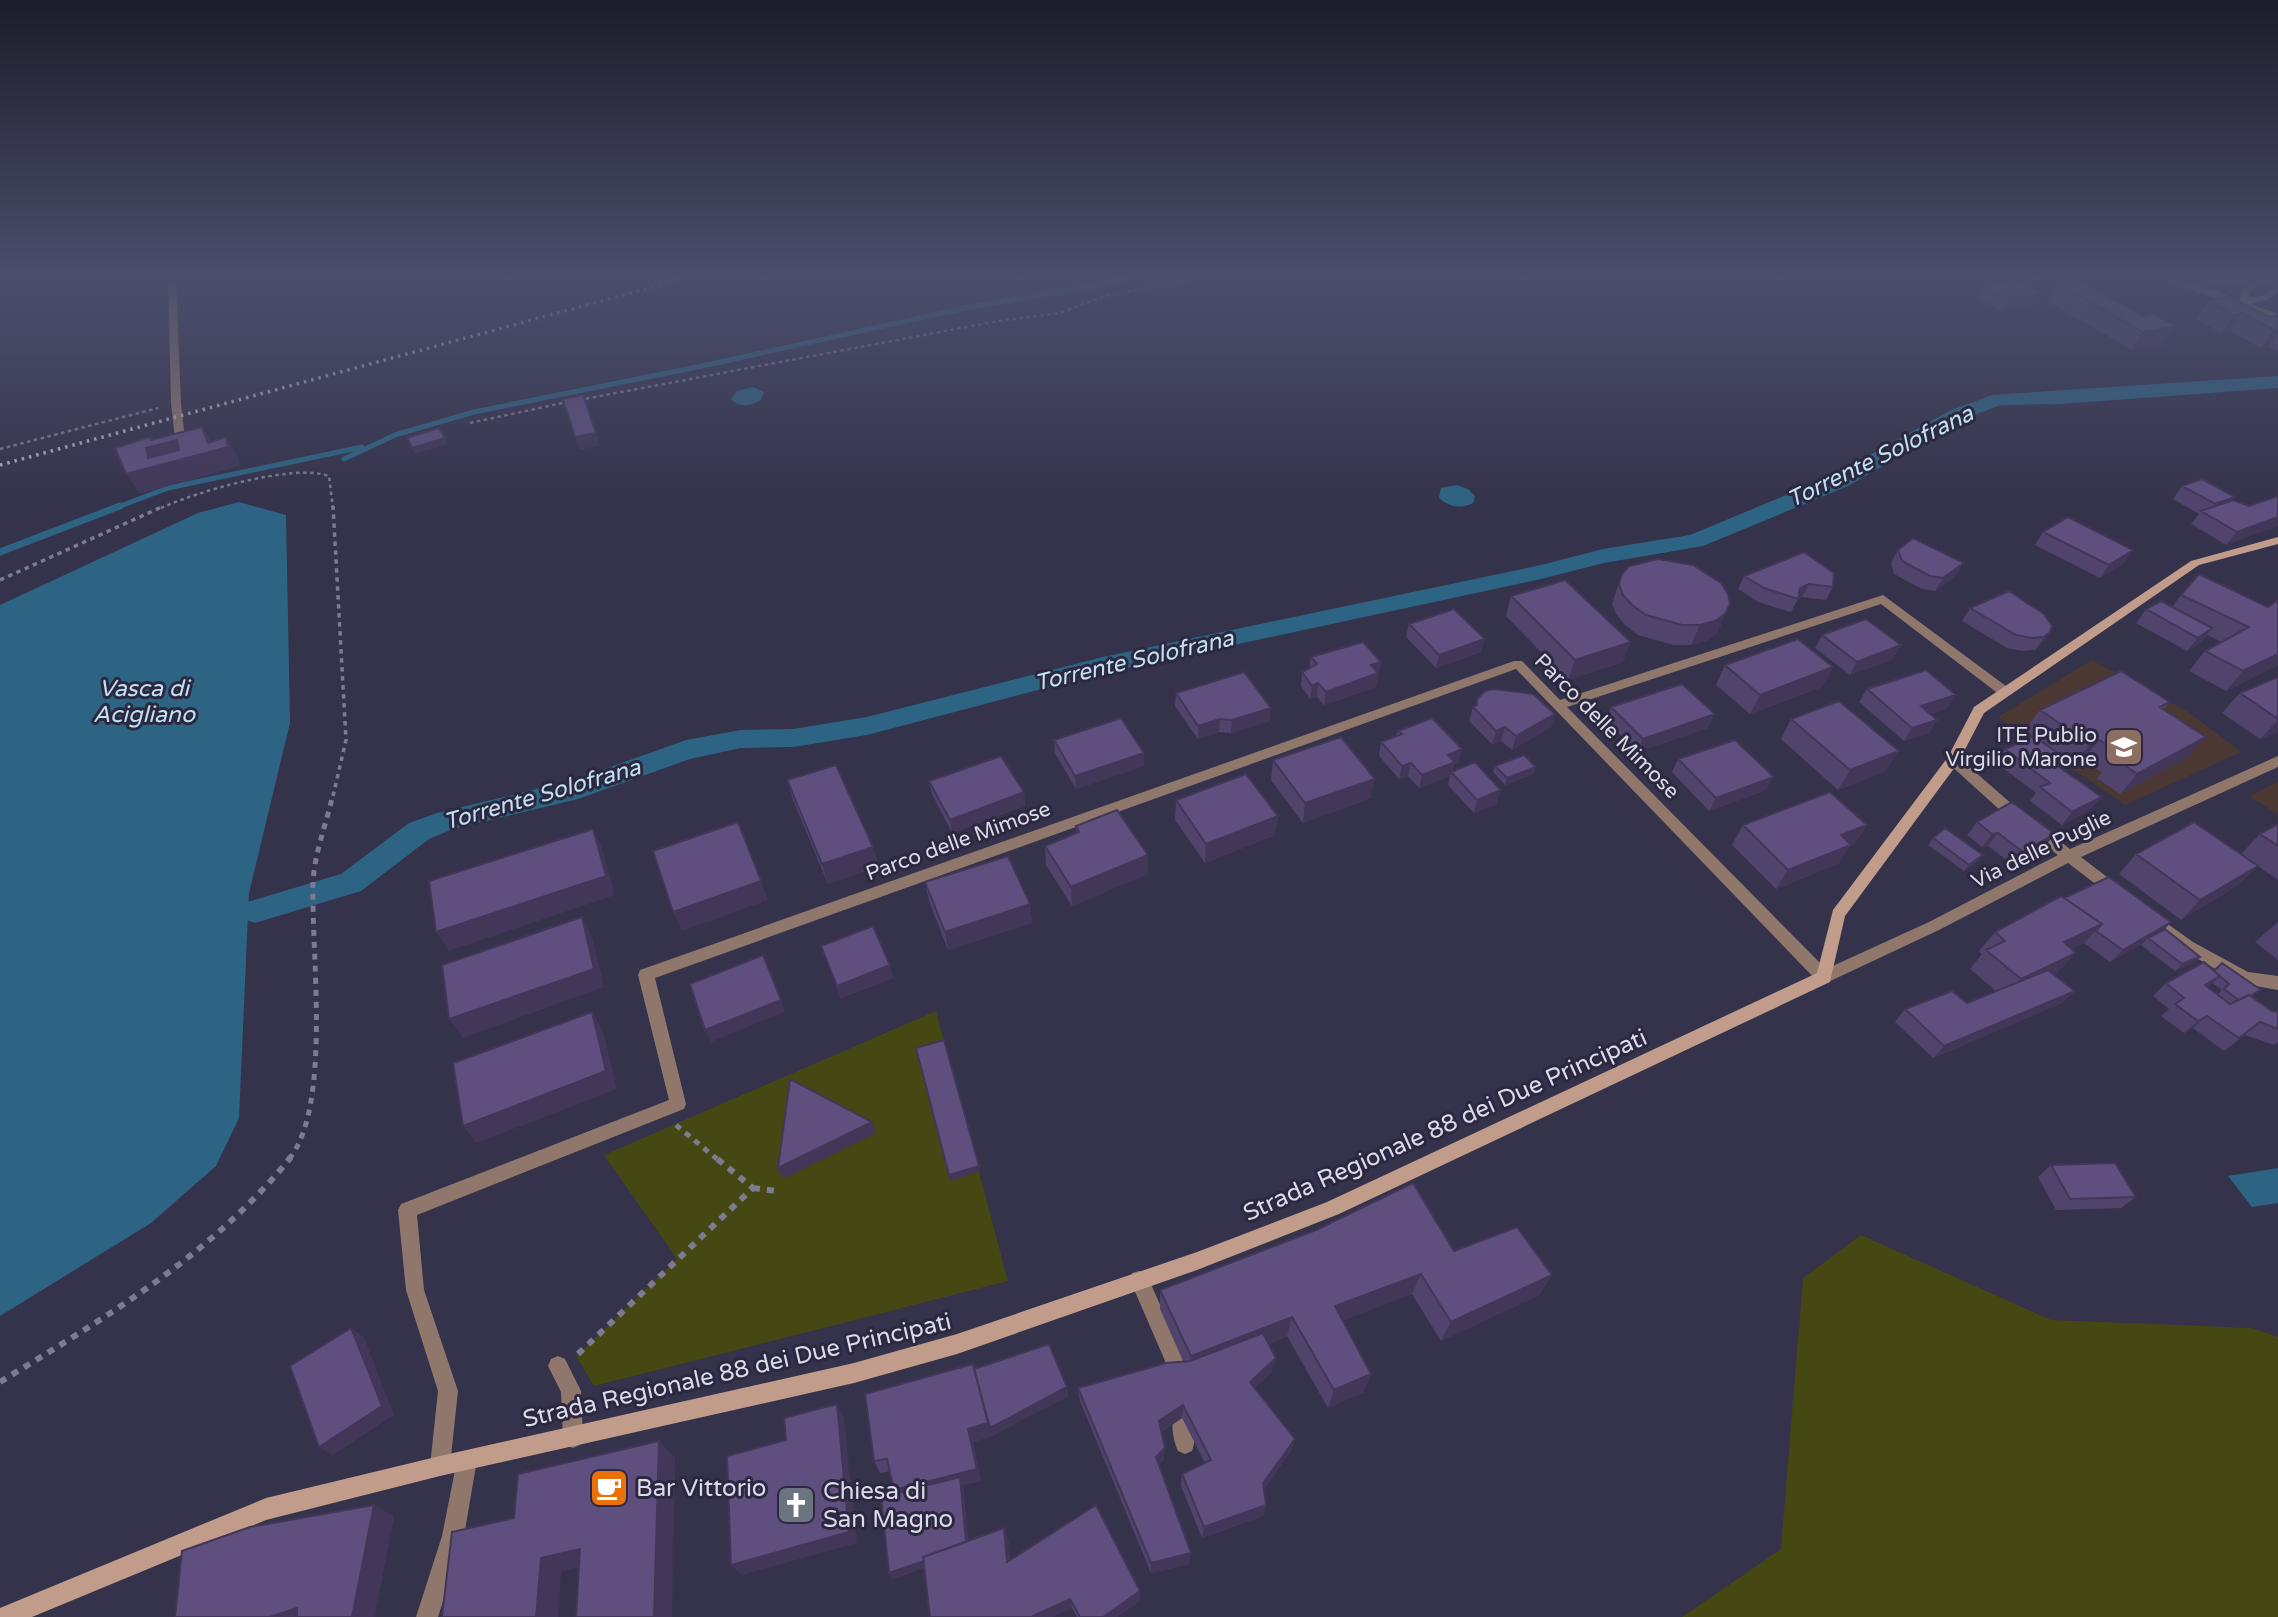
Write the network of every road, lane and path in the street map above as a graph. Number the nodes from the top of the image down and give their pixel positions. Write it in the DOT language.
graph roads {
  1 [pos="174,355"];
  2 [pos="809,355"];
  3 [pos="176,403"];
  4 [pos="470,423"];
  5 [pos="180,439"];
  6 [pos="0,449"];
  7 [pos="2278,540"];
  8 [pos="0,580"];
  9 [pos="2005,692"];
  10 [pos="1558,705"];
  11 [pos="1953,760"];
  12 [pos="2278,761"];
  13 [pos="2069,856"];
  14 [pos="1824,977"];
  15 [pos="2278,983"];
  16 [pos="659,1111"];
  17 [pos="753,1188"];
  18 [pos="777,1191"];
  19 [pos="1139,1280"];
  20 [pos="576,1356"];
  21 [pos="558,1366"];
  22 [pos="1179,1370"];
  23 [pos="0,1382"];
  24 [pos="1182,1418"];
  25 [pos="573,1438"];
  26 [pos="1185,1444"];
  27 [pos="467,1460"];
  28 [pos="440,1466"];
  29 [pos="5,1617"];
  30 [pos="427,1617"];
  1 -- 3 [label="street"];
  2 -- 4 [label="path"];
  3 -- 5 [label="street"];
  3 -- 6 [label="path"];
  7 -- 9 [label="main road"];
  8 -- 23 [label="path"];
  9 -- 10 [label="street"];
  9 -- 11 [label="main road"];
  10 -- 14 [label="street, Parco delle Mimose"];
  10 -- 16 [label="street, Parco delle Mimose"];
  11 -- 13 [label="street"];
  11 -- 14 [label="main road"];
  12 -- 13 [label="street, Via delle Puglie"];
  13 -- 14 [label="street, Via delle Puglie"];
  13 -- 15 [label="street"];
  14 -- 19 [label="main road, Strada Regionale 88 dei Due Principati"];
  16 -- 17 [label="path"];
  16 -- 28 [label="street"];
  17 -- 18 [label="path"];
  17 -- 20 [label="path"];
  19 -- 22 [label="street"];
  19 -- 25 [label="main road, Strada Regionale 88 dei Due Principati"];
  21 -- 25 [label="street"];
  24 -- 26 [label="street"];
  25 -- 27 [label="main road, Strada Regionale 88 dei Due Principati"];
  27 -- 28 [label="main road, Strada Regionale 88 dei Due Principati"];
  27 -- 30 [label="street"];
  28 -- 29 [label="main road, Strada Regionale 88 dei Due Principati"];
}
